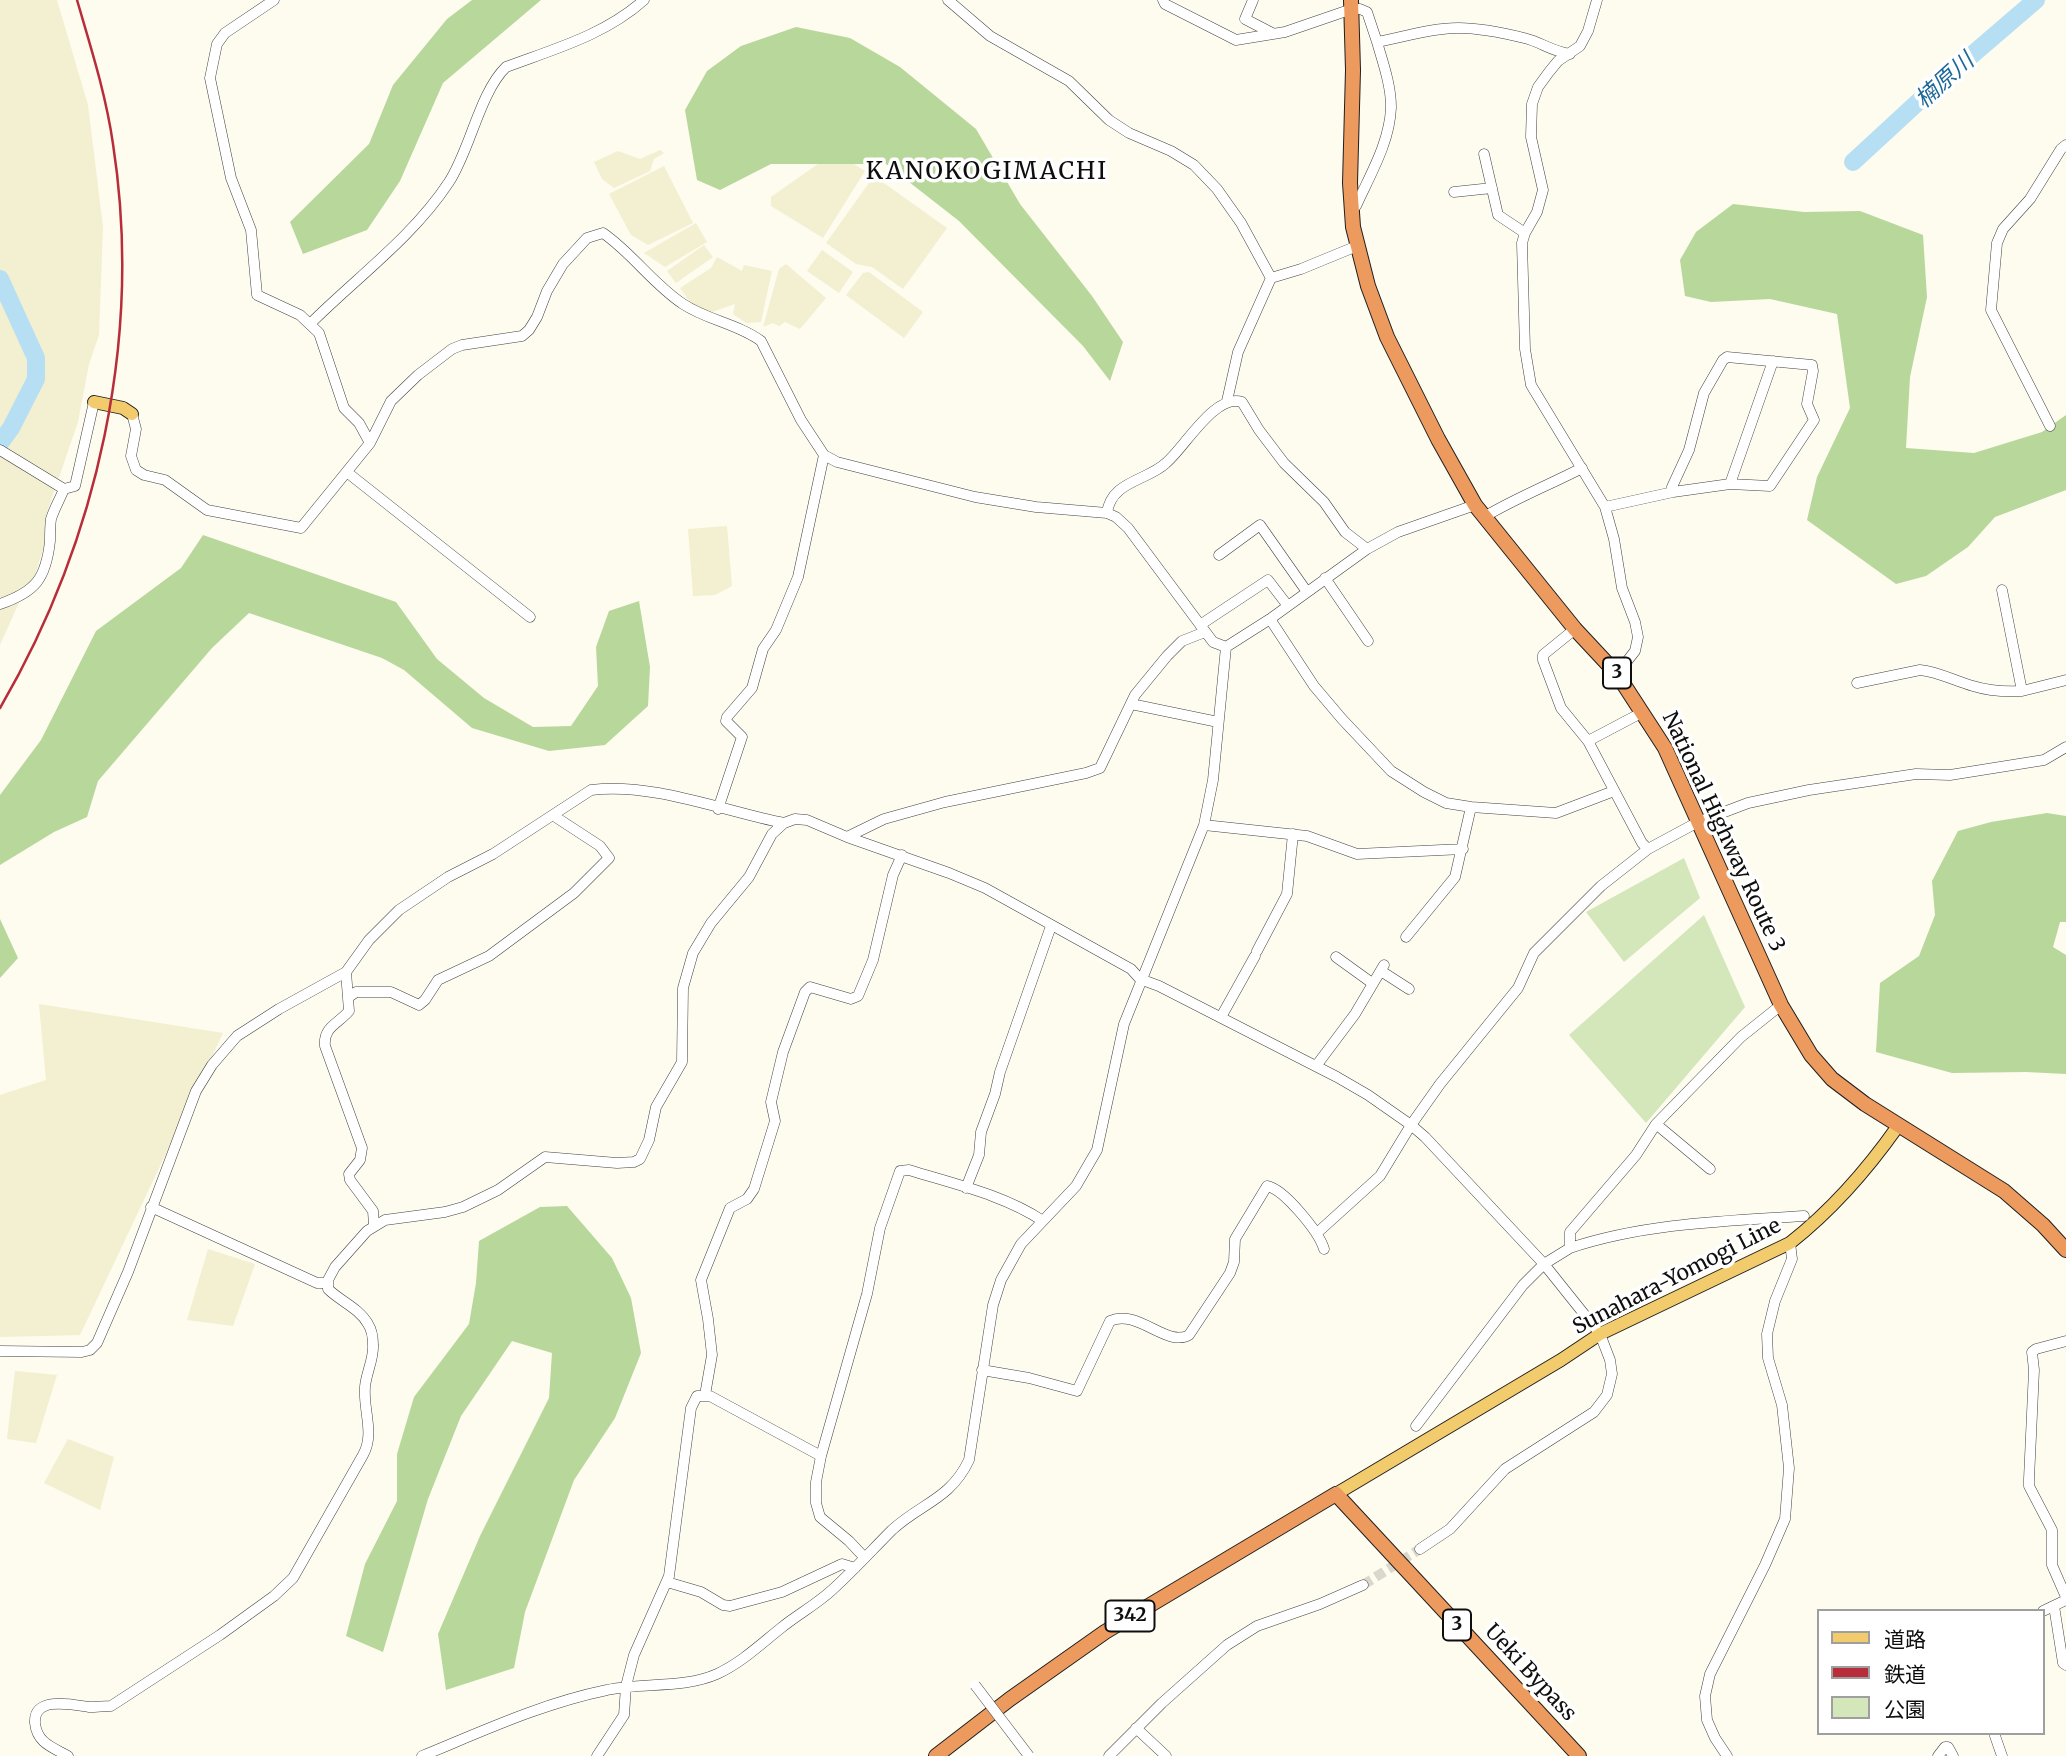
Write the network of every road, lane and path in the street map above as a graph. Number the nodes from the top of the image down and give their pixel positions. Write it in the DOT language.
graph roads {
  1 [pos="274,0"];
  2 [pos="644,0"];
  3 [pos="948,0"];
  4 [pos="1163,0"];
  5 [pos="1253,0"];
  6 [pos="1597,0"];
  7 [pos="1352,4"];
  8 [pos="1273,33"];
  9 [pos="1377,42"];
  10 [pos="1570,54"];
  11 [pos="2066,145"];
  12 [pos="1484,154"];
  13 [pos="1492,188"];
  14 [pos="1454,192"];
  15 [pos="1351,207"];
  16 [pos="1525,233"];
  17 [pos="1357,246"];
  18 [pos="1271,278"];
  19 [pos="310,324"];
  20 [pos="1773,361"];
  21 [pos="1227,401"];
  22 [pos="94,402"];
  23 [pos="131,414"];
  24 [pos="2050,426"];
  25 [pos="370,443"];
  26 [pos="1,450"];
  27 [pos="824,455"];
  28 [pos="1582,468"];
  29 [pos="348,472"];
  30 [pos="1730,484"];
  31 [pos="64,489"];
  32 [pos="1673,492"];
  33 [pos="1605,507"];
  34 [pos="1479,511"];
  35 [pos="1107,513"];
  36 [pos="1367,549"];
  37 [pos="1219,555"];
  38 [pos="1325,578"];
  39 [pos="2002,590"];
  40 [pos="1307,592"];
  41 [pos="0,604"];
  42 [pos="1288,606"];
  43 [pos="530,617"];
  44 [pos="1270,619"];
  45 [pos="1203,629"];
  46 [pos="1575,629"];
  47 [pos="1368,641"];
  48 [pos="1226,647"];
  49 [pos="1617,674"];
  50 [pos="2066,680"];
  51 [pos="1857,683"];
  52 [pos="2022,691"];
  53 [pos="1131,704"];
  54 [pos="1643,712"];
  55 [pos="1218,722"];
  56 [pos="1588,741"];
  57 [pos="2066,747"];
  58 [pos="1614,791"];
  59 [pos="1471,807"];
  60 [pos="718,808"];
  61 [pos="554,816"];
  62 [pos="1698,822"];
  63 [pos="784,823"];
  64 [pos="1204,825"];
  65 [pos="1293,834"];
  66 [pos="847,837"];
  67 [pos="1463,849"];
  68 [pos="1648,849"];
  69 [pos="902,855"];
  70 [pos="1051,926"];
  71 [pos="1406,937"];
  72 [pos="1336,957"];
  73 [pos="346,972"];
  74 [pos="1140,979"];
  75 [pos="1372,983"];
  76 [pos="1409,989"];
  77 [pos="349,997"];
  78 [pos="1781,1005"];
  79 [pos="1221,1017"];
  80 [pos="1316,1066"];
  81 [pos="1656,1124"];
  82 [pos="1411,1125"];
  83 [pos="1898,1126"];
  84 [pos="1710,1169"];
  85 [pos="966,1188"];
  86 [pos="151,1207"];
  87 [pos="1804,1216"];
  88 [pos="1043,1221"];
  89 [pos="374,1225"];
  90 [pos="1317,1233"];
  91 [pos="1790,1243"];
  92 [pos="1570,1248"];
  93 [pos="1324,1249"];
  94 [pos="2066,1250"];
  95 [pos="1544,1264"];
  96 [pos="327,1283"];
  97 [pos="1600,1334"];
  98 [pos="2066,1341"];
  99 [pos="0,1351"];
  100 [pos="982,1370"];
  101 [pos="705,1395"];
  102 [pos="1416,1426"];
  103 [pos="821,1456"];
  104 [pos="1336,1494"];
  105 [pos="1420,1549"];
  106 [pos="864,1557"];
  107 [pos="855,1568"];
  108 [pos="667,1582"];
  109 [pos="1363,1585"];
  110 [pos="2066,1598"];
  111 [pos="2053,1606"];
  112 [pos="2045,1610"];
  113 [pos="2066,1665"];
  114 [pos="975,1685"];
  115 [pos="626,1686"];
  116 [pos="1136,1728"];
  117 [pos="1995,1735"];
  118 [pos="68,1756"];
  119 [pos="422,1756"];
  120 [pos="597,1756"];
  121 [pos="936,1756"];
  122 [pos="1029,1756"];
  123 [pos="1109,1756"];
  124 [pos="1166,1756"];
  125 [pos="1579,1756"];
  126 [pos="1727,1756"];
  127 [pos="1938,1756"];
  128 [pos="1953,1756"];
  129 [pos="2002,1756"];
  1 -- 19 [label="street"];
  2 -- 19 [label="street"];
  3 -- 18 [label="street"];
  4 -- 8 [label="street"];
  5 -- 8 [label="street"];
  6 -- 10 [label="street"];
  7 -- 8 [label="street"];
  7 -- 9 [label="street"];
  7 -- 15 [label="highway, National Highway Route 3 / 3"];
  9 -- 10 [label="street"];
  9 -- 15 [label="street"];
  10 -- 16 [label="street"];
  11 -- 24 [label="street"];
  12 -- 13 [label="street"];
  13 -- 14 [label="street"];
  13 -- 16 [label="street"];
  15 -- 17 [label="highway, National Highway Route 3 / 3"];
  16 -- 28 [label="street"];
  17 -- 18 [label="street"];
  17 -- 34 [label="highway, National Highway Route 3 / 3"];
  18 -- 21 [label="street"];
  19 -- 25 [label="street"];
  20 -- 30 [label="street"];
  20 -- 30 [label="street"];
  20 -- 32 [label="street"];
  21 -- 35 [label="street"];
  21 -- 36 [label="street"];
  22 -- 23 [label="main road"];
  22 -- 31 [label="street"];
  23 -- 29 [label="street"];
  25 -- 27 [label="street"];
  25 -- 29 [label="street"];
  26 -- 31 [label="street"];
  27 -- 35 [label="street"];
  27 -- 60 [label="street"];
  28 -- 33 [label="street"];
  28 -- 34 [label="street"];
  29 -- 43 [label="street"];
  30 -- 32 [label="street"];
  31 -- 41 [label="street"];
  32 -- 33 [label="street"];
  33 -- 49 [label="street"];
  34 -- 36 [label="street"];
  34 -- 46 [label="highway, National Highway Route 3 / 3"];
  35 -- 45 [label="street"];
  36 -- 38 [label="street"];
  37 -- 40 [label="street"];
  38 -- 40 [label="street"];
  38 -- 47 [label="street"];
  39 -- 52 [label="street"];
  40 -- 42 [label="street"];
  42 -- 44 [label="street"];
  42 -- 45 [label="street"];
  44 -- 48 [label="street"];
  44 -- 59 [label="street"];
  45 -- 48 [label="street"];
  45 -- 53 [label="street"];
  46 -- 49 [label="highway, National Highway Route 3 / 3"];
  46 -- 56 [label="street"];
  48 -- 55 [label="street"];
  49 -- 54 [label="highway, National Highway Route 3 / 3"];
  50 -- 52 [label="street"];
  51 -- 52 [label="street"];
  53 -- 55 [label="street"];
  53 -- 66 [label="street"];
  54 -- 56 [label="street"];
  54 -- 62 [label="highway, National Highway Route 3 / 3"];
  55 -- 64 [label="street"];
  56 -- 58 [label="street"];
  57 -- 62 [label="street"];
  58 -- 59 [label="street"];
  58 -- 68 [label="street"];
  59 -- 67 [label="street"];
  60 -- 61 [label="street"];
  60 -- 63 [label="street"];
  61 -- 73 [label="street"];
  61 -- 77 [label="street"];
  62 -- 68 [label="street"];
  62 -- 78 [label="highway, National Highway Route 3 / 3"];
  63 -- 66 [label="street"];
  63 -- 89 [label="street"];
  64 -- 65 [label="street"];
  64 -- 74 [label="street"];
  65 -- 67 [label="street"];
  65 -- 79 [label="street"];
  66 -- 69 [label="street"];
  67 -- 71 [label="street"];
  68 -- 82 [label="street"];
  69 -- 70 [label="street"];
  69 -- 101 [label="street"];
  70 -- 74 [label="street"];
  70 -- 85 [label="street"];
  72 -- 75 [label="street"];
  73 -- 77 [label="street"];
  73 -- 86 [label="street"];
  74 -- 79 [label="street"];
  74 -- 88 [label="street"];
  75 -- 76 [label="street"];
  75 -- 80 [label="street"];
  77 -- 89 [label="street"];
  78 -- 81 [label="street"];
  78 -- 83 [label="highway, National Highway Route 3 / 3"];
  79 -- 80 [label="street"];
  80 -- 82 [label="street"];
  81 -- 84 [label="street"];
  81 -- 92 [label="street"];
  82 -- 90 [label="street"];
  82 -- 95 [label="street"];
  83 -- 91 [label="main road, Sunahara-Yomogi Line / 342"];
  83 -- 94 [label="highway, National Highway Route 3 / 3"];
  85 -- 88 [label="street"];
  85 -- 103 [label="street"];
  86 -- 96 [label="street"];
  86 -- 99 [label="street"];
  87 -- 92 [label="street"];
  88 -- 100 [label="street"];
  89 -- 96 [label="street"];
  90 -- 93 [label="street"];
  90 -- 100 [label="street"];
  91 -- 97 [label="main road, Sunahara-Yomogi Line / 342"];
  91 -- 126 [label="street"];
  92 -- 95 [label="street"];
  95 -- 97 [label="street"];
  95 -- 102 [label="street"];
  96 -- 118 [label="street"];
  97 -- 104 [label="main road, Sunahara-Yomogi Line / 342"];
  97 -- 105 [label="street"];
  98 -- 110 [label="street"];
  100 -- 106 [label="street"];
  101 -- 103 [label="street"];
  101 -- 108 [label="street"];
  103 -- 106 [label="street"];
  104 -- 121 [label="highway, 342"];
  104 -- 125 [label="highway, Ueki Bypass / 3"];
  106 -- 107 [label="street"];
  107 -- 108 [label="street"];
  107 -- 115 [label="street"];
  108 -- 115 [label="street"];
  109 -- 116 [label="street"];
  110 -- 111 [label="street"];
  111 -- 112 [label="street"];
  111 -- 113 [label="street"];
  114 -- 122 [label="street, bridge"];
  115 -- 119 [label="street"];
  115 -- 120 [label="street"];
  116 -- 123 [label="street"];
  116 -- 124 [label="street"];
  117 -- 129 [label="street"];
  127 -- 128 [label="street"];
}
